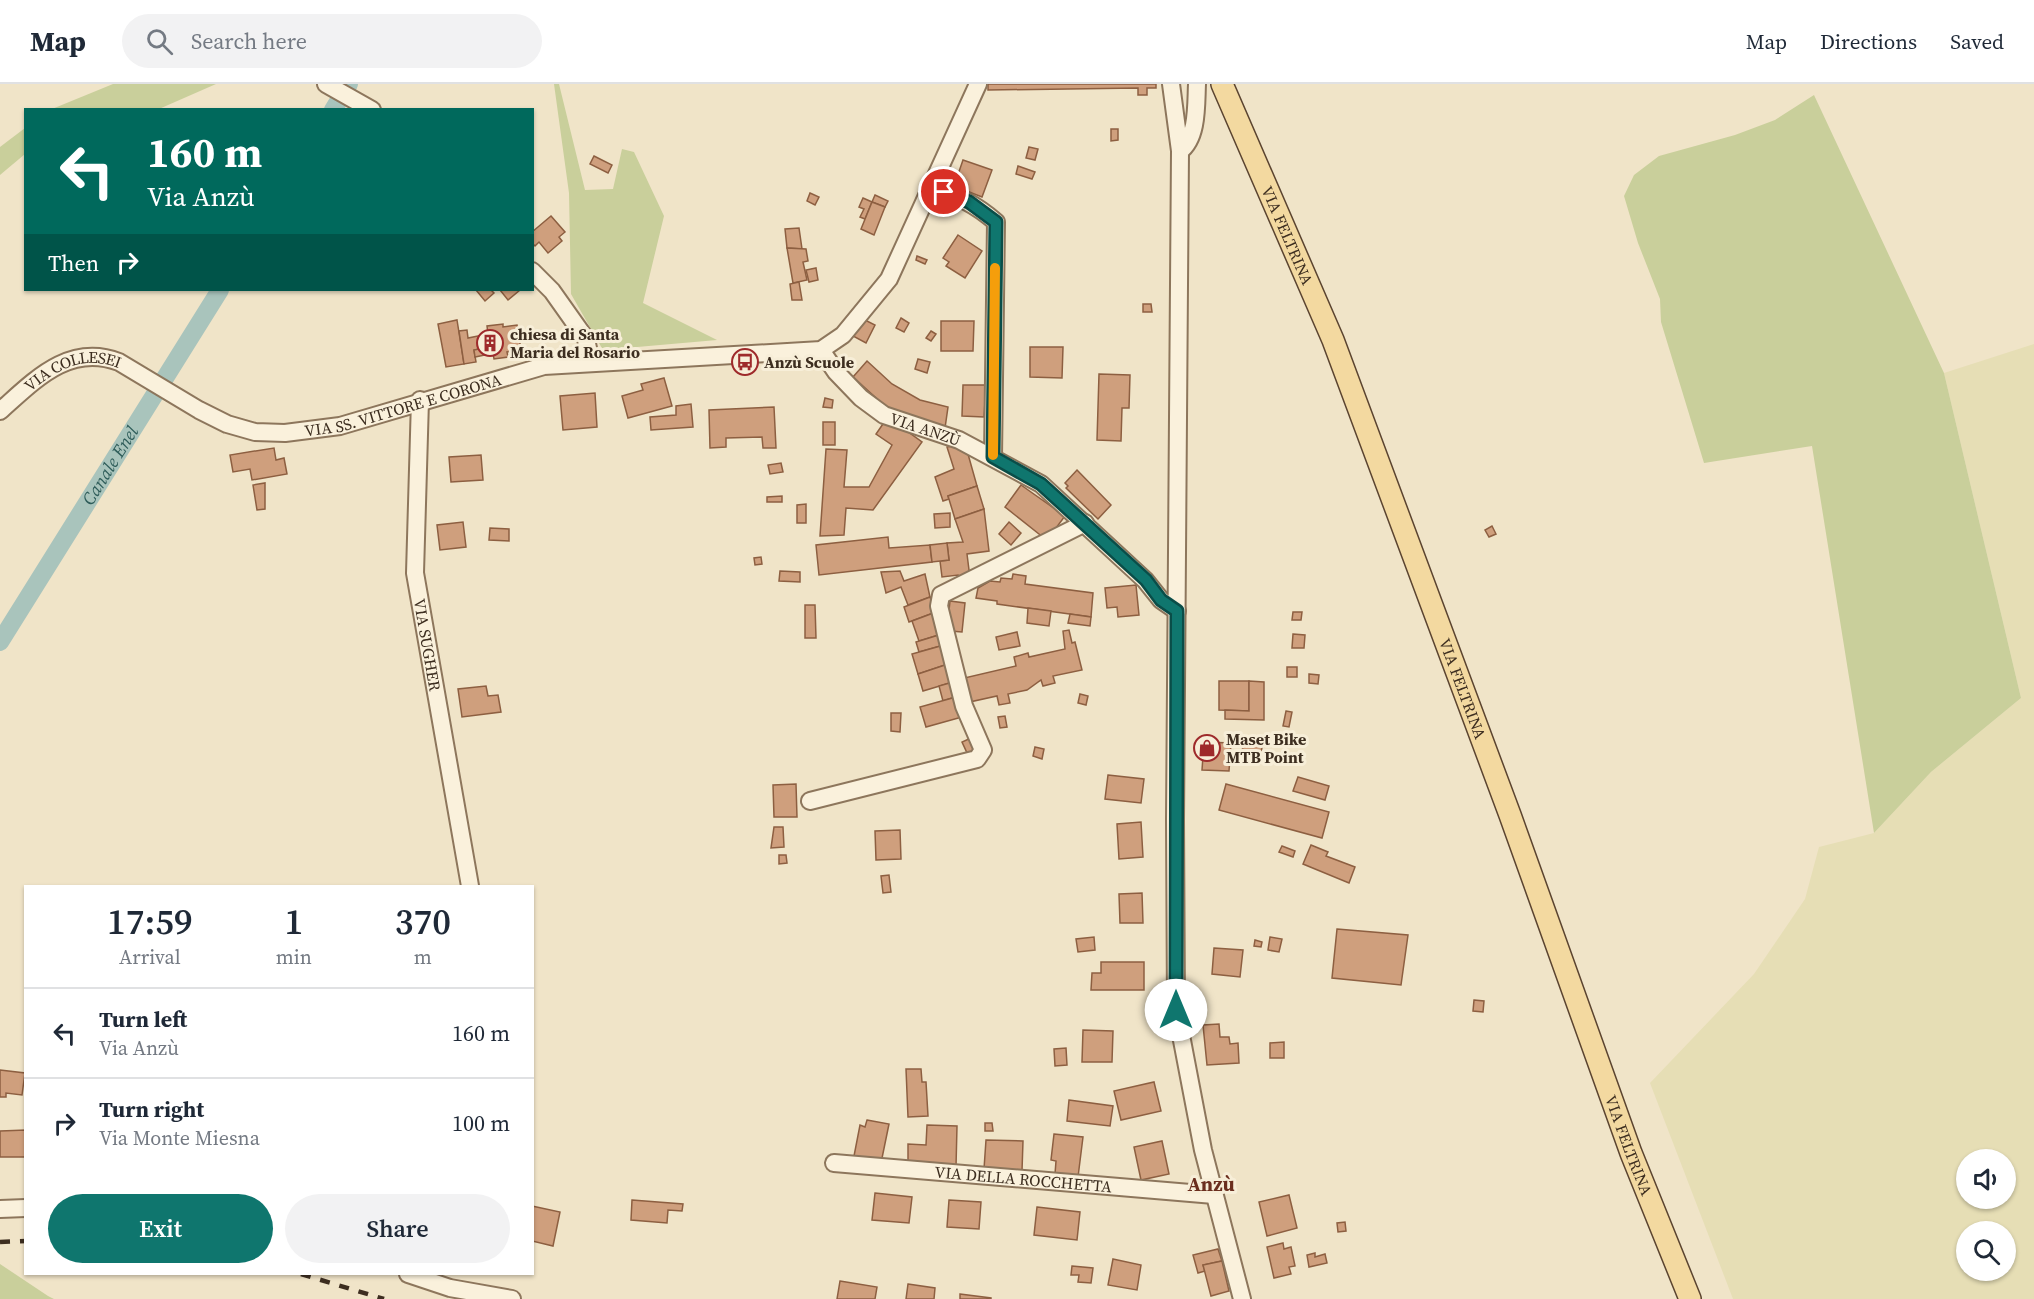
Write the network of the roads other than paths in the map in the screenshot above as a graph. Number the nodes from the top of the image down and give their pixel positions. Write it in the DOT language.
graph roads {
  1 [pos="326,84"];
  2 [pos="978,84"];
  3 [pos="1171,84"];
  4 [pos="1197,84"];
  5 [pos="1222,84"];
  6 [pos="368,108"];
  7 [pos="1180,151"];
  8 [pos="932,189"];
  9 [pos="534,273"];
  10 [pos="821,350"];
  11 [pos="591,362"];
  12 [pos="182,400"];
  13 [pos="420,400"];
  14 [pos="0,411"];
  15 [pos="993,457"];
  16 [pos="1085,523"];
  17 [pos="1177,611"];
  18 [pos="810,801"];
  19 [pos="470,885"];
  20 [pos="834,1163"];
  21 [pos="1214,1195"];
  22 [pos="24,1208"];
  23 [pos="0,1209"];
  24 [pos="414,1275"];
  25 [pos="451,1281"];
  26 [pos="501,1298"];
  27 [pos="1242,1299"];
  28 [pos="1690,1299"];
  1 -- 6 [label="street"];
  2 -- 8 [label="street, VIA SS. VITTORE E CORONA"];
  3 -- 7 [label="street"];
  4 -- 7 [label="street"];
  5 -- 28 [label="main road, VIA FELTRINA"];
  7 -- 17 [label="street"];
  8 -- 10 [label="street, VIA SS. VITTORE E CORONA"];
  8 -- 15 [label="street"];
  9 -- 11 [label="street"];
  10 -- 11 [label="street, VIA SS. VITTORE E CORONA"];
  10 -- 15 [label="street, VIA ANZÙ"];
  11 -- 13 [label="street, VIA SS. VITTORE E CORONA"];
  12 -- 13 [label="street, VIA SS. VITTORE E CORONA"];
  12 -- 14 [label="street, VIA COLLESEI"];
  13 -- 19 [label="street, VIA SUGHER"];
  15 -- 16 [label="street, VIA ANZÙ"];
  16 -- 17 [label="street, VIA ANZÙ"];
  16 -- 18 [label="street"];
  17 -- 21 [label="street"];
  20 -- 21 [label="street, VIA DELLA ROCCHETTA"];
  21 -- 27 [label="street"];
  22 -- 23 [label="street"];
  24 -- 25 [label="street"];
  25 -- 26 [label="street"];
}
